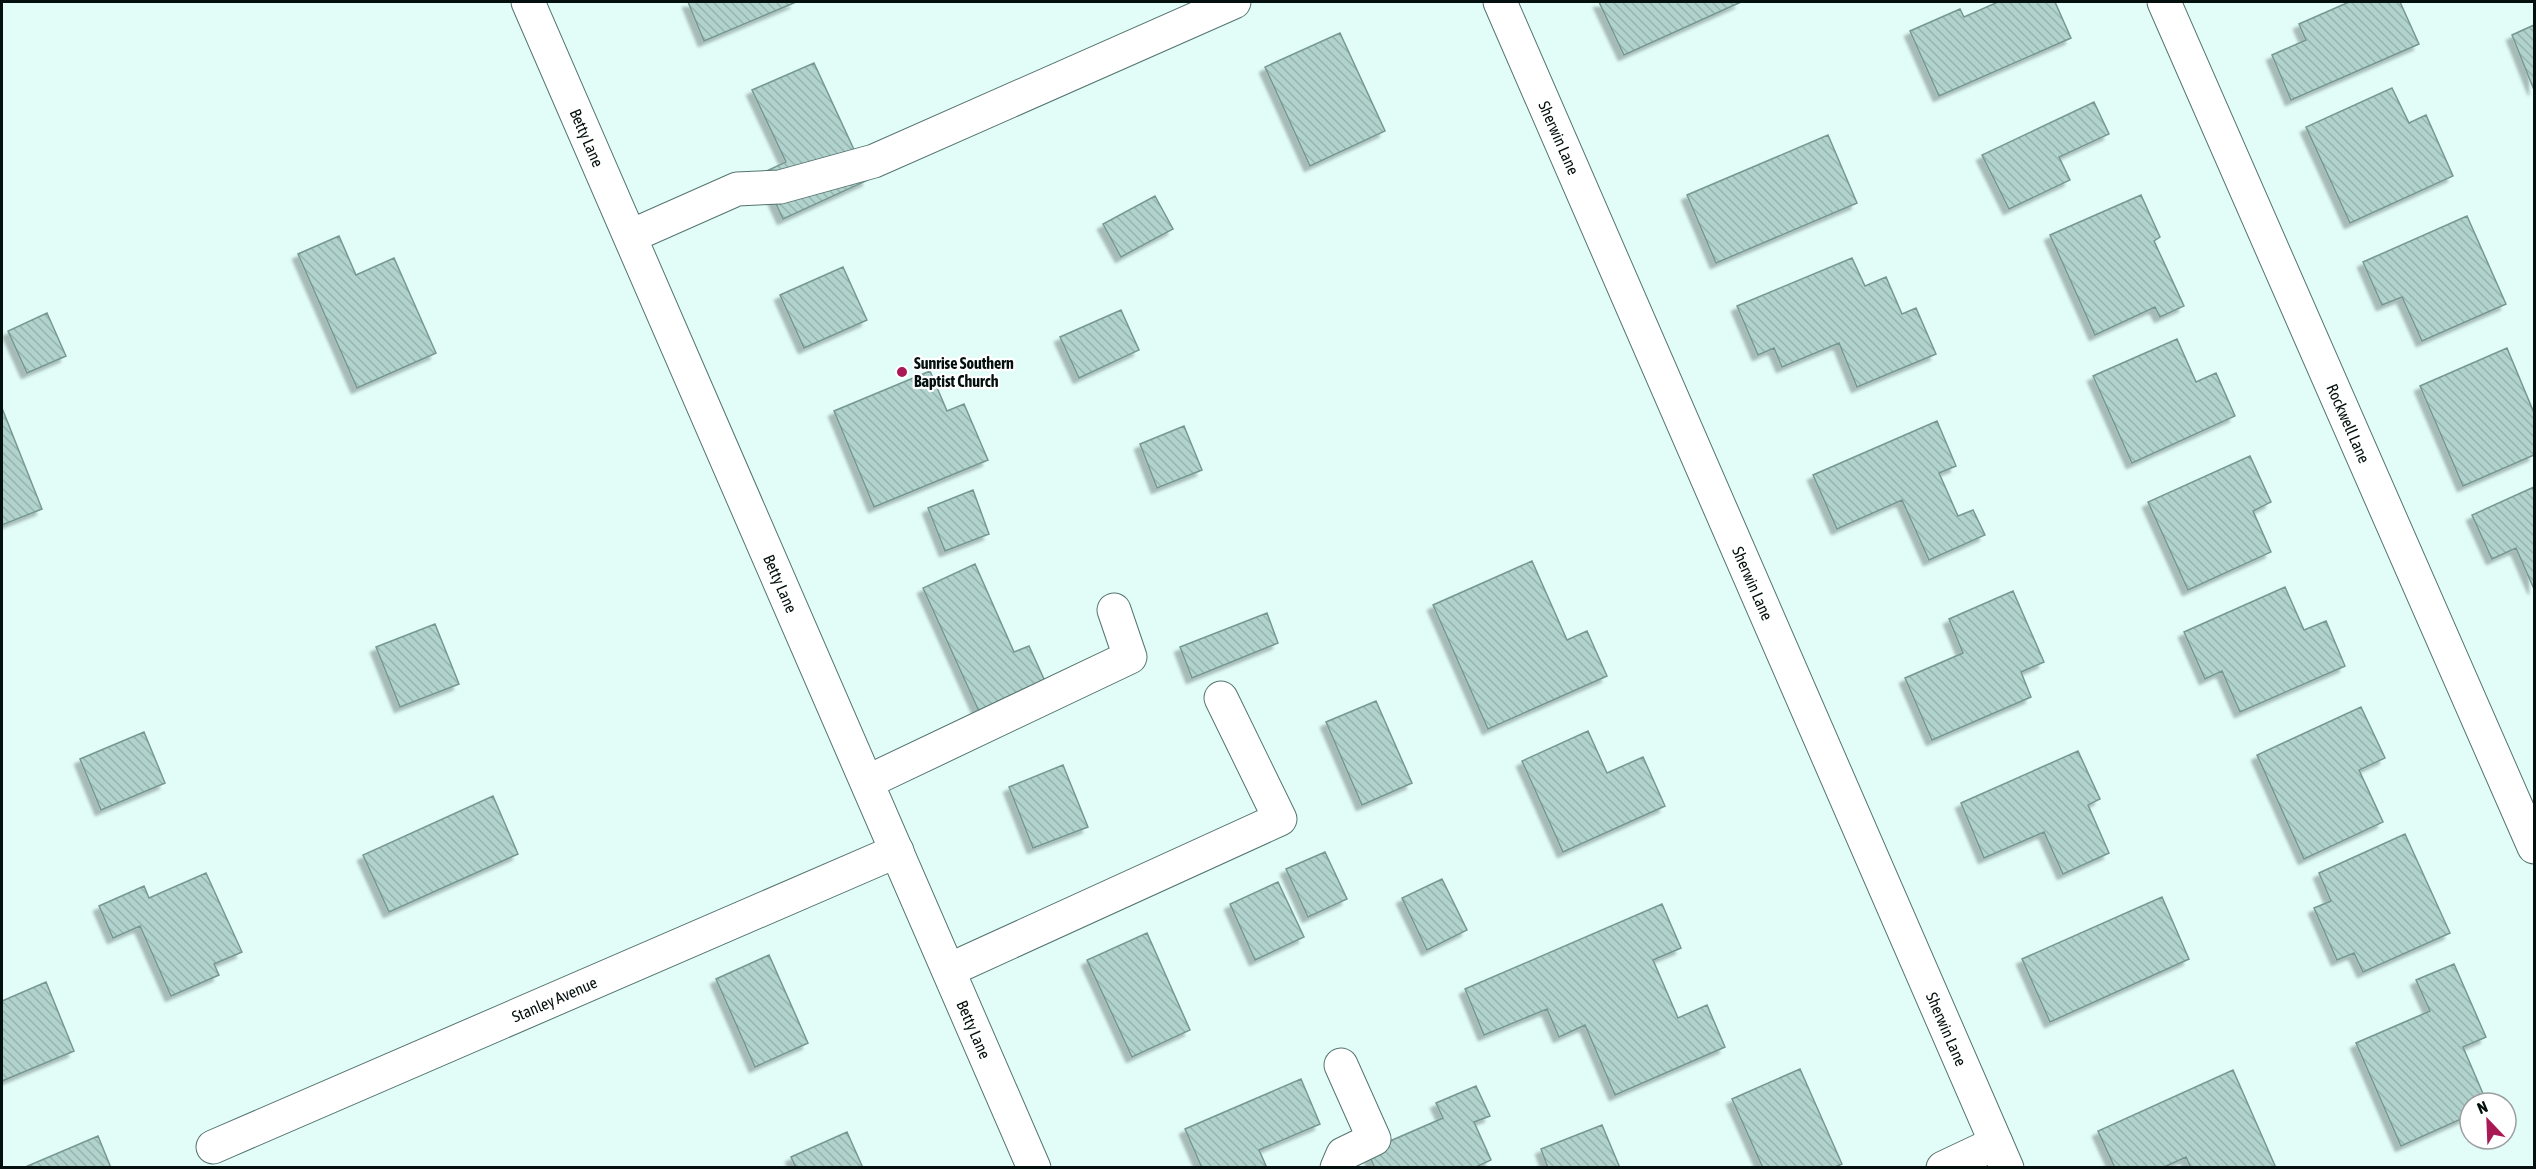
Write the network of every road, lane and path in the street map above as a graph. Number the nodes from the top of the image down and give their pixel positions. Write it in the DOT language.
graph roads {
  1 [pos="528,2"];
  2 [pos="1234,2"];
  3 [pos="1500,2"];
  4 [pos="2164,2"];
  5 [pos="631,236"];
  6 [pos="1114,610"];
  7 [pos="1221,698"];
  8 [pos="867,782"];
  9 [pos="2535,847"];
  10 [pos="897,851"];
  11 [pos="949,970"];
  12 [pos="1341,1065"];
  13 [pos="213,1147"];
  14 [pos="2001,1155"];
  15 [pos="1034,1167"];
  16 [pos="1337,1167"];
  17 [pos="1943,1167"];
  1 -- 5 [label="street, Betty Lane"];
  2 -- 5 [label="street"];
  3 -- 14 [label="street, Sherwin Lane"];
  4 -- 9 [label="street, Rockwell Lane"];
  5 -- 8 [label="street, Betty Lane"];
  6 -- 8 [label="street"];
  7 -- 11 [label="street"];
  8 -- 10 [label="street, Betty Lane"];
  10 -- 11 [label="street, Betty Lane"];
  10 -- 13 [label="street, Stanley Avenue"];
  11 -- 15 [label="street, Betty Lane"];
  12 -- 16 [label="street"];
  14 -- 17 [label="street"];
}
